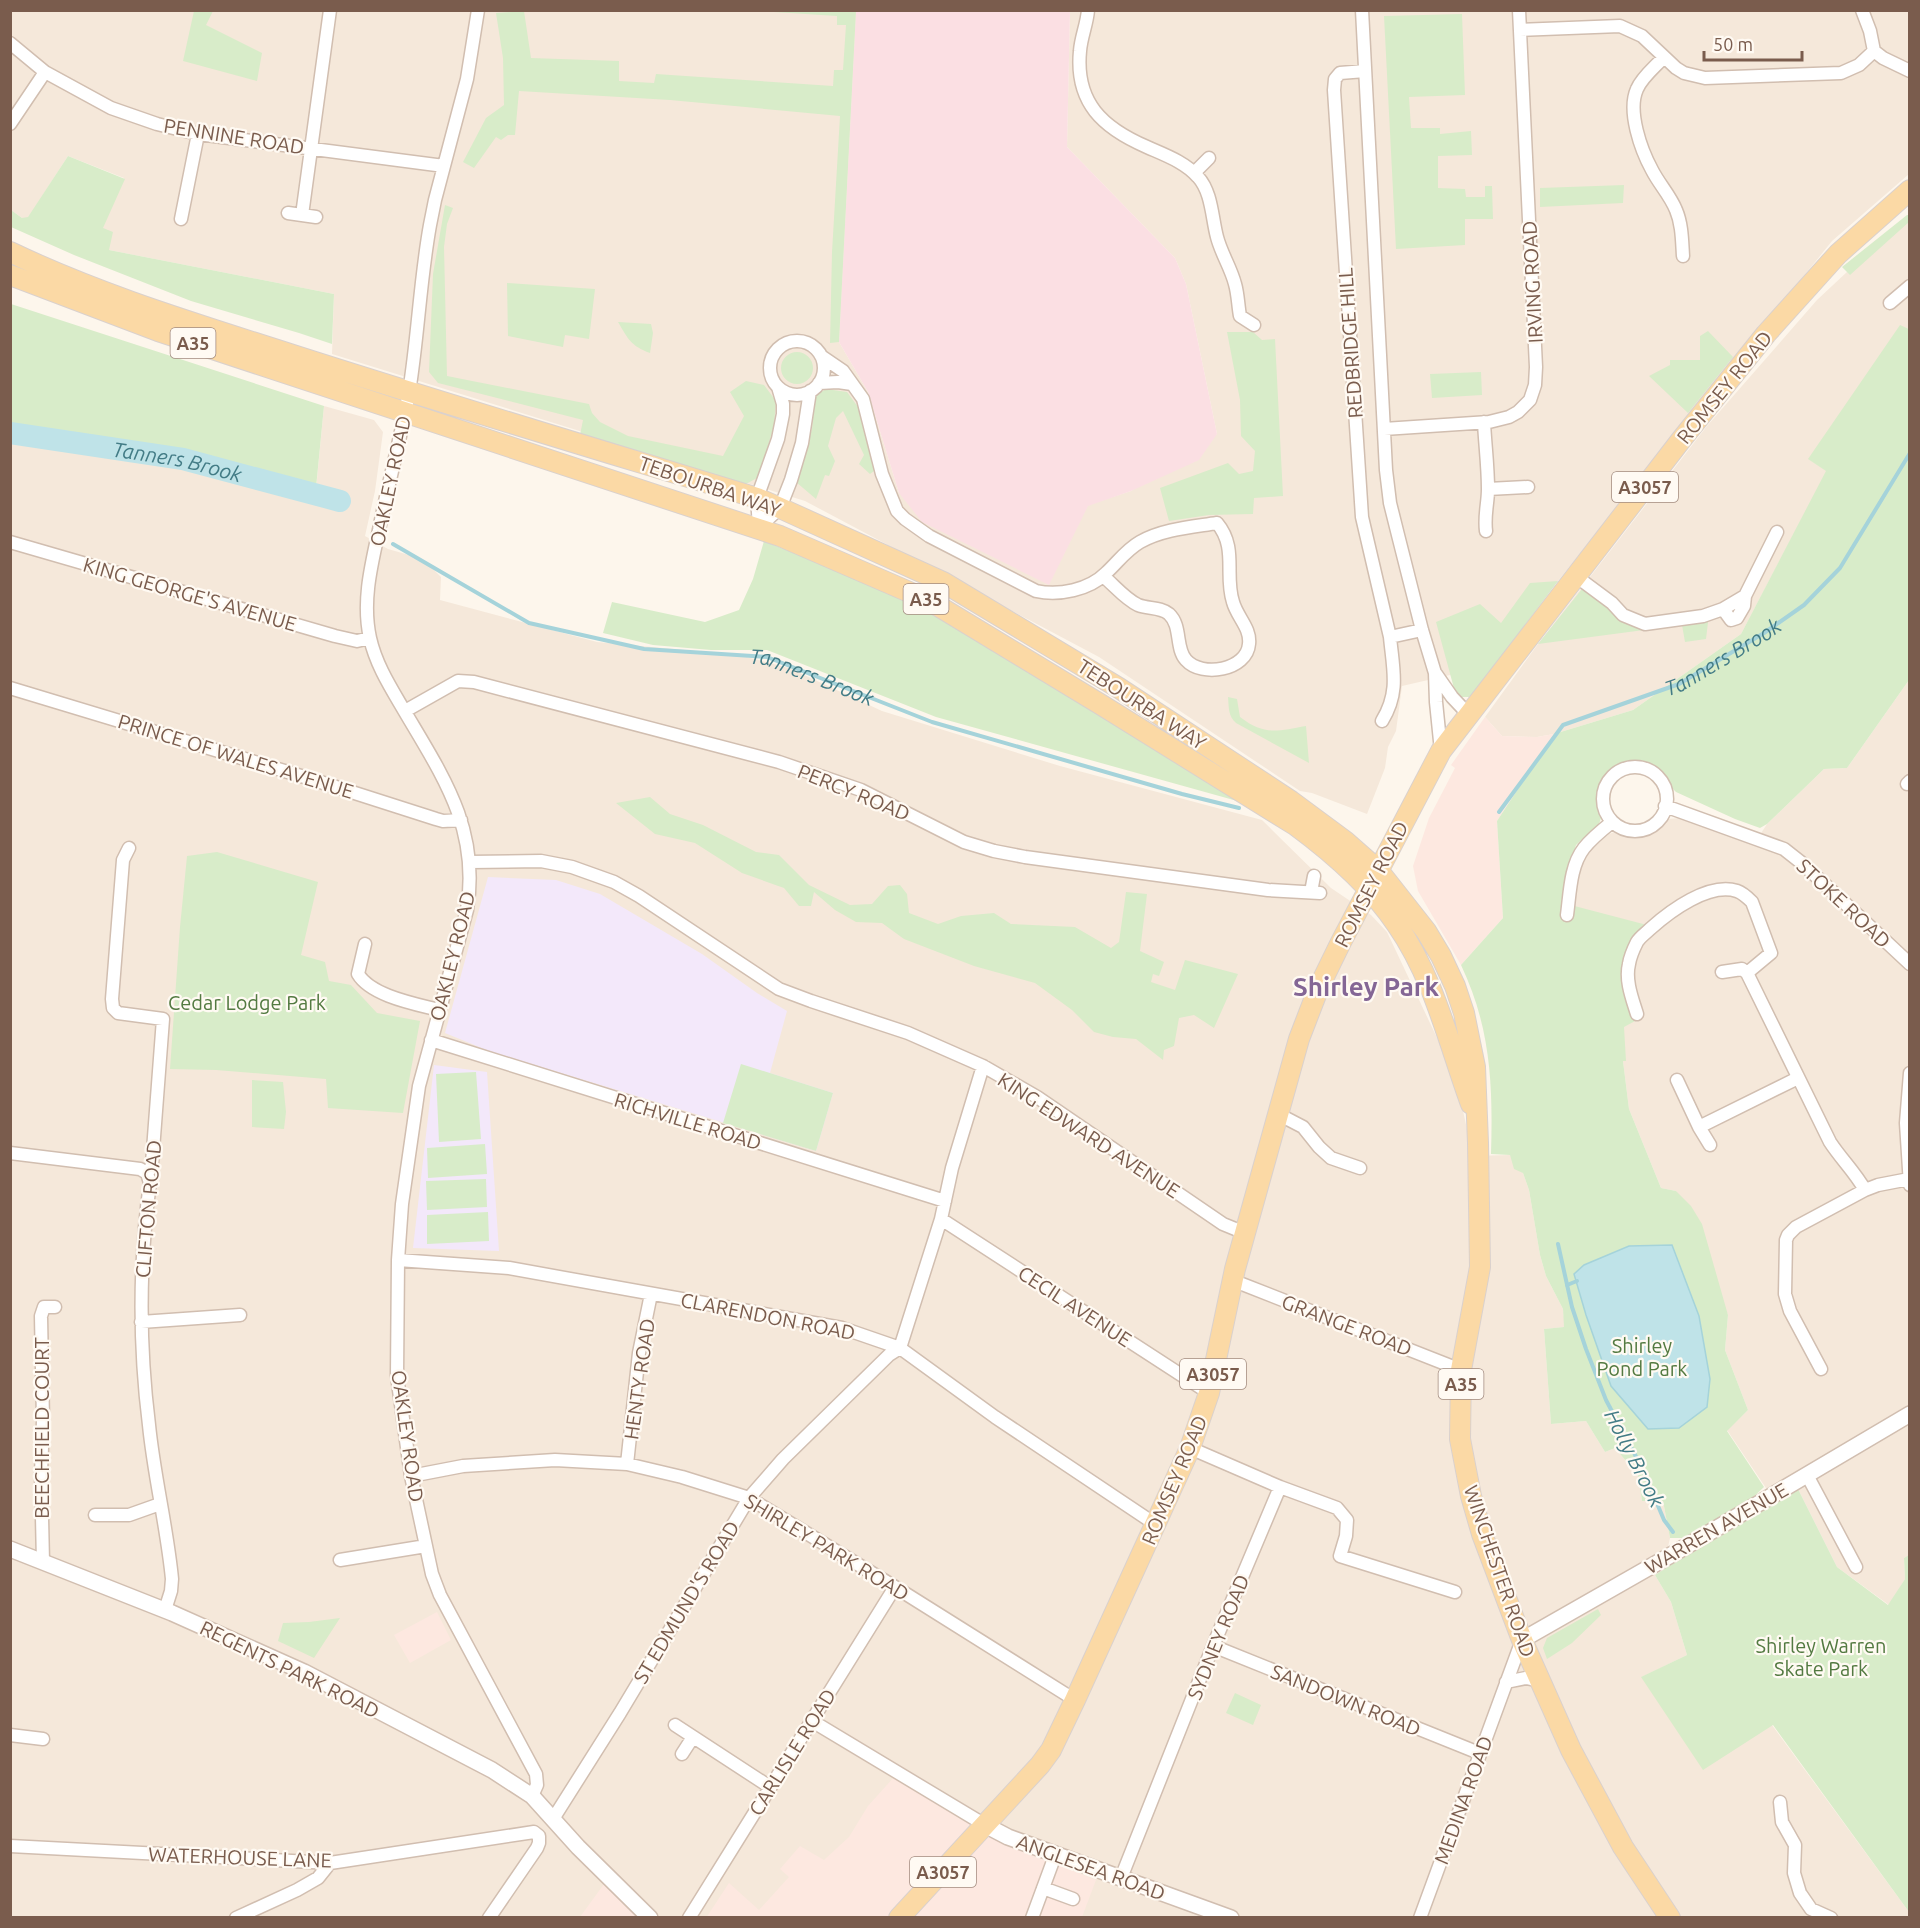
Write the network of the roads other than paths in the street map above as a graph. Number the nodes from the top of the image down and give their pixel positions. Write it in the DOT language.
graph roads {
  1 [pos="330,10"];
  2 [pos="478,10"];
  3 [pos="1088,10"];
  4 [pos="1362,10"];
  5 [pos="1519,10"];
  6 [pos="1862,10"];
  7 [pos="1520,30"];
  8 [pos="10,43"];
  9 [pos="1874,51"];
  10 [pos="1664,57"];
  11 [pos="1365,71"];
  12 [pos="1910,71"];
  13 [pos="45,72"];
  14 [pos="10,124"];
  15 [pos="198,134"];
  16 [pos="311,149"];
  17 [pos="1209,158"];
  18 [pos="444,166"];
  19 [pos="1194,172"];
  20 [pos="1910,190"];
  21 [pos="288,213"];
  22 [pos="302,215"];
  23 [pos="316,217"];
  24 [pos="181,219"];
  25 [pos="10,252"];
  26 [pos="1683,255"];
  27 [pos="10,275"];
  28 [pos="1910,285"];
  29 [pos="1890,303"];
  30 [pos="1254,325"];
  31 [pos="821,356"];
  32 [pos="852,384"];
  33 [pos="778,387"];
  34 [pos="815,387"];
  35 [pos="409,392"];
  36 [pos="405,412"];
  37 [pos="1484,422"];
  38 [pos="1384,429"];
  39 [pos="1528,487"];
  40 [pos="1488,489"];
  41 [pos="757,498"];
  42 [pos="780,508"];
  43 [pos="759,527"];
  44 [pos="1486,531"];
  45 [pos="1777,532"];
  46 [pos="10,542"];
  47 [pos="1103,576"];
  48 [pos="1577,576"];
  49 [pos="1422,630"];
  50 [pos="1390,637"];
  51 [pos="370,638"];
  52 [pos="1435,673"];
  53 [pos="10,688"];
  54 [pos="405,711"];
  55 [pos="1468,714"];
  56 [pos="1382,721"];
  57 [pos="1441,751"];
  58 [pos="1665,806"];
  59 [pos="461,820"];
  60 [pos="1612,822"];
  61 [pos="129,848"];
  62 [pos="470,862"];
  63 [pos="1378,870"];
  64 [pos="1314,876"];
  65 [pos="1368,890"];
  66 [pos="1567,915"];
  67 [pos="365,944"];
  68 [pos="1910,964"];
  69 [pos="1722,972"];
  70 [pos="1747,973"];
  71 [pos="439,1010"];
  72 [pos="1637,1014"];
  73 [pos="431,1040"];
  74 [pos="983,1066"];
  75 [pos="1910,1073"];
  76 [pos="1798,1078"];
  77 [pos="1677,1080"];
  78 [pos="1278,1114"];
  79 [pos="1477,1120"];
  80 [pos="1699,1127"];
  81 [pos="1710,1145"];
  82 [pos="10,1154"];
  83 [pos="1360,1168"];
  84 [pos="147,1173"];
  85 [pos="1909,1182"];
  86 [pos="1865,1190"];
  87 [pos="945,1201"];
  88 [pos="941,1219"];
  89 [pos="1245,1233"];
  90 [pos="398,1260"];
  91 [pos="1233,1282"];
  92 [pos="651,1294"];
  93 [pos="55,1307"];
  94 [pos="240,1315"];
  95 [pos="141,1323"];
  96 [pos="900,1348"];
  97 [pos="1455,1367"];
  98 [pos="1821,1369"];
  99 [pos="1209,1393"];
  100 [pos="1910,1413"];
  101 [pos="1190,1448"];
  102 [pos="627,1464"];
  103 [pos="1807,1474"];
  104 [pos="411,1476"];
  105 [pos="1280,1487"];
  106 [pos="748,1498"];
  107 [pos="160,1504"];
  108 [pos="95,1515"];
  109 [pos="1155,1524"];
  110 [pos="426,1546"];
  111 [pos="10,1549"];
  112 [pos="340,1560"];
  113 [pos="43,1562"];
  114 [pos="1856,1567"];
  115 [pos="895,1587"];
  116 [pos="1455,1592"];
  117 [pos="165,1610"];
  118 [pos="1522,1641"];
  119 [pos="1213,1646"];
  120 [pos="1540,1681"];
  121 [pos="1506,1682"];
  122 [pos="1075,1700"];
  123 [pos="812,1721"];
  124 [pos="675,1725"];
  125 [pos="10,1735"];
  126 [pos="693,1737"];
  127 [pos="43,1739"];
  128 [pos="1479,1753"];
  129 [pos="682,1755"];
  130 [pos="770,1787"];
  131 [pos="532,1796"];
  132 [pos="1780,1802"];
  133 [pos="553,1819"];
  134 [pos="985,1825"];
  135 [pos="10,1846"];
  136 [pos="1056,1853"];
  137 [pos="330,1863"];
  138 [pos="1121,1878"];
  139 [pos="1043,1888"];
  140 [pos="1073,1899"];
  141 [pos="1807,1913"];
  142 [pos="236,1917"];
  143 [pos="489,1917"];
  144 [pos="650,1917"];
  145 [pos="689,1917"];
  146 [pos="899,1917"];
  147 [pos="1032,1917"];
  148 [pos="1231,1917"];
  149 [pos="1420,1917"];
  150 [pos="1670,1917"];
  151 [pos="1831,1917"];
  1 -- 16 [label="street"];
  2 -- 18 [label="street, OAKLEY ROAD"];
  3 -- 19 [label="street"];
  4 -- 11 [label="street, REDBRIDGE HILL"];
  5 -- 7 [label="street, IRVING ROAD"];
  6 -- 9 [label="street"];
  7 -- 10 [label="street"];
  7 -- 37 [label="street, IRVING ROAD"];
  8 -- 13 [label="street, PENNINE ROAD"];
  9 -- 10 [label="street"];
  9 -- 12 [label="street"];
  10 -- 26 [label="street"];
  11 -- 38 [label="street, REDBRIDGE HILL"];
  11 -- 50 [label="street, REDBRIDGE HILL"];
  13 -- 14 [label="street"];
  13 -- 15 [label="street, PENNINE ROAD"];
  15 -- 16 [label="street, PENNINE ROAD"];
  15 -- 24 [label="street"];
  16 -- 18 [label="street, PENNINE ROAD"];
  16 -- 22 [label="street"];
  17 -- 19 [label="street"];
  18 -- 35 [label="street, OAKLEY ROAD"];
  19 -- 30 [label="street"];
  20 -- 48 [label="main road, ROMSEY ROAD / A3057"];
  21 -- 22 [label="street"];
  22 -- 23 [label="street"];
  25 -- 35 [label="main road, TEBOURBA WAY / A35"];
  27 -- 36 [label="main road, TEBOURBA WAY / A35"];
  28 -- 29 [label="street"];
  31 -- 32 [label="street"];
  31 -- 33 [label="street"];
  31 -- 34 [label="street"];
  32 -- 34 [label="street"];
  32 -- 47 [label="street"];
  33 -- 34 [label="street"];
  33 -- 41 [label="street"];
  34 -- 42 [label="street"];
  35 -- 36 [label="street, OAKLEY ROAD"];
  35 -- 41 [label="main road, TEBOURBA WAY / A35"];
  36 -- 43 [label="main road, TEBOURBA WAY / A35"];
  36 -- 51 [label="street, OAKLEY ROAD"];
  37 -- 38 [label="street, IRVING ROAD"];
  37 -- 40 [label="street"];
  38 -- 49 [label="street, REDBRIDGE HILL"];
  39 -- 40 [label="street"];
  40 -- 44 [label="street"];
  41 -- 42 [label="main road, TEBOURBA WAY / A35"];
  41 -- 43 [label="street"];
  42 -- 43 [label="street"];
  42 -- 63 [label="main road, TEBOURBA WAY / A35"];
  43 -- 65 [label="main road, TEBOURBA WAY / A35"];
  45 -- 48 [label="street"];
  46 -- 51 [label="street, KING GEORGE'S AVENUE"];
  47 -- 47 [label="street"];
  48 -- 55 [label="main road, ROMSEY ROAD / A3057"];
  49 -- 50 [label="street"];
  49 -- 52 [label="street, REDBRIDGE HILL"];
  50 -- 56 [label="street, REDBRIDGE HILL"];
  51 -- 54 [label="street, OAKLEY ROAD"];
  52 -- 55 [label="street, REDBRIDGE HILL"];
  52 -- 57 [label="street, REDBRIDGE HILL"];
  53 -- 59 [label="street, PRINCE OF WALES AVENUE"];
  54 -- 59 [label="street, OAKLEY ROAD"];
  54 -- 64 [label="street, PERCY ROAD"];
  55 -- 57 [label="main road, ROMSEY ROAD / A3057"];
  57 -- 63 [label="main road, ROMSEY ROAD / A3057"];
  58 -- 60 [label="street"];
  58 -- 60 [label="street"];
  58 -- 68 [label="street, STOKE ROAD"];
  59 -- 62 [label="street, OAKLEY ROAD"];
  60 -- 66 [label="street"];
  61 -- 84 [label="street, CLIFTON ROAD"];
  62 -- 71 [label="street, OAKLEY ROAD"];
  62 -- 74 [label="street, KING EDWARD AVENUE"];
  63 -- 65 [label="main road, ROMSEY ROAD / A3057"];
  63 -- 79 [label="main road, WINCHESTER ROAD / A35"];
  65 -- 78 [label="main road, ROMSEY ROAD / A3057"];
  65 -- 79 [label="main road, WINCHESTER ROAD / A35"];
  67 -- 71 [label="street"];
  69 -- 70 [label="street"];
  70 -- 72 [label="street"];
  70 -- 76 [label="street"];
  71 -- 73 [label="street, OAKLEY ROAD"];
  73 -- 87 [label="street, RICHVILLE ROAD"];
  73 -- 90 [label="street, OAKLEY ROAD"];
  74 -- 87 [label="street"];
  74 -- 89 [label="street, KING EDWARD AVENUE"];
  75 -- 85 [label="street"];
  76 -- 80 [label="street"];
  76 -- 86 [label="street"];
  77 -- 80 [label="street"];
  78 -- 83 [label="street"];
  78 -- 89 [label="main road, ROMSEY ROAD / A3057"];
  79 -- 97 [label="main road, WINCHESTER ROAD / A35"];
  80 -- 81 [label="street"];
  82 -- 84 [label="street"];
  84 -- 95 [label="street, CLIFTON ROAD"];
  85 -- 86 [label="street"];
  86 -- 98 [label="street"];
  87 -- 88 [label="street"];
  88 -- 96 [label="street"];
  88 -- 99 [label="street, CECIL AVENUE"];
  89 -- 91 [label="main road, ROMSEY ROAD / A3057"];
  90 -- 92 [label="street, CLARENDON ROAD"];
  90 -- 104 [label="street, OAKLEY ROAD"];
  91 -- 97 [label="street, GRANGE ROAD"];
  91 -- 99 [label="main road, ROMSEY ROAD / A3057"];
  92 -- 96 [label="street, CLARENDON ROAD"];
  92 -- 102 [label="street, HENTY ROAD"];
  93 -- 113 [label="street, BEECHFIELD COURT"];
  94 -- 95 [label="street"];
  95 -- 107 [label="street, CLIFTON ROAD"];
  96 -- 106 [label="street, ST EDMUND'S ROAD"];
  96 -- 109 [label="street, CLARENDON ROAD"];
  97 -- 118 [label="main road, WINCHESTER ROAD / A35"];
  99 -- 101 [label="main road, ROMSEY ROAD / A3057"];
  100 -- 103 [label="street, WARREN AVENUE"];
  101 -- 105 [label="street"];
  101 -- 109 [label="main road, ROMSEY ROAD / A3057"];
  102 -- 104 [label="street, SHIRLEY PARK ROAD"];
  102 -- 106 [label="street, SHIRLEY PARK ROAD"];
  103 -- 114 [label="street"];
  103 -- 118 [label="street, WARREN AVENUE"];
  104 -- 110 [label="street, OAKLEY ROAD"];
  105 -- 116 [label="street"];
  105 -- 119 [label="street, SYDNEY ROAD"];
  106 -- 115 [label="street, SHIRLEY PARK ROAD"];
  106 -- 133 [label="street, ST EDMUND'S ROAD"];
  107 -- 108 [label="street"];
  107 -- 117 [label="street, CLIFTON ROAD"];
  109 -- 122 [label="main road, ROMSEY ROAD / A3057"];
  110 -- 112 [label="street"];
  110 -- 131 [label="street, OAKLEY ROAD"];
  111 -- 113 [label="street, REGENTS PARK ROAD"];
  113 -- 117 [label="street, REGENTS PARK ROAD"];
  115 -- 122 [label="street, SHIRLEY PARK ROAD"];
  115 -- 123 [label="street, CARLISLE ROAD"];
  117 -- 131 [label="street, REGENTS PARK ROAD"];
  118 -- 120 [label="main road, WINCHESTER ROAD / A35"];
  118 -- 121 [label="street, MEDINA ROAD"];
  119 -- 128 [label="street, SANDOWN ROAD"];
  119 -- 138 [label="street, SYDNEY ROAD"];
  120 -- 121 [label="street"];
  120 -- 150 [label="main road, WINCHESTER ROAD / A35"];
  121 -- 128 [label="street, MEDINA ROAD"];
  122 -- 134 [label="main road, ROMSEY ROAD / A3057"];
  123 -- 130 [label="street, CARLISLE ROAD"];
  123 -- 134 [label="street"];
  124 -- 126 [label="street"];
  125 -- 127 [label="street"];
  126 -- 129 [label="street"];
  126 -- 130 [label="street"];
  128 -- 149 [label="street, MEDINA ROAD"];
  130 -- 145 [label="street, CARLISLE ROAD"];
  131 -- 133 [label="street, REGENTS PARK ROAD"];
  132 -- 141 [label="street"];
  133 -- 144 [label="street, REGENTS PARK ROAD"];
  134 -- 136 [label="street, ANGLESEA ROAD"];
  134 -- 146 [label="main road, A3057"];
  135 -- 137 [label="street, WATERHOUSE LANE"];
  136 -- 138 [label="street, ANGLESEA ROAD"];
  136 -- 139 [label="street"];
  137 -- 142 [label="street"];
  137 -- 143 [label="street, WATERHOUSE LANE"];
  138 -- 148 [label="street, ANGLESEA ROAD"];
  139 -- 140 [label="street"];
  139 -- 147 [label="street"];
  141 -- 151 [label="street"];
}
